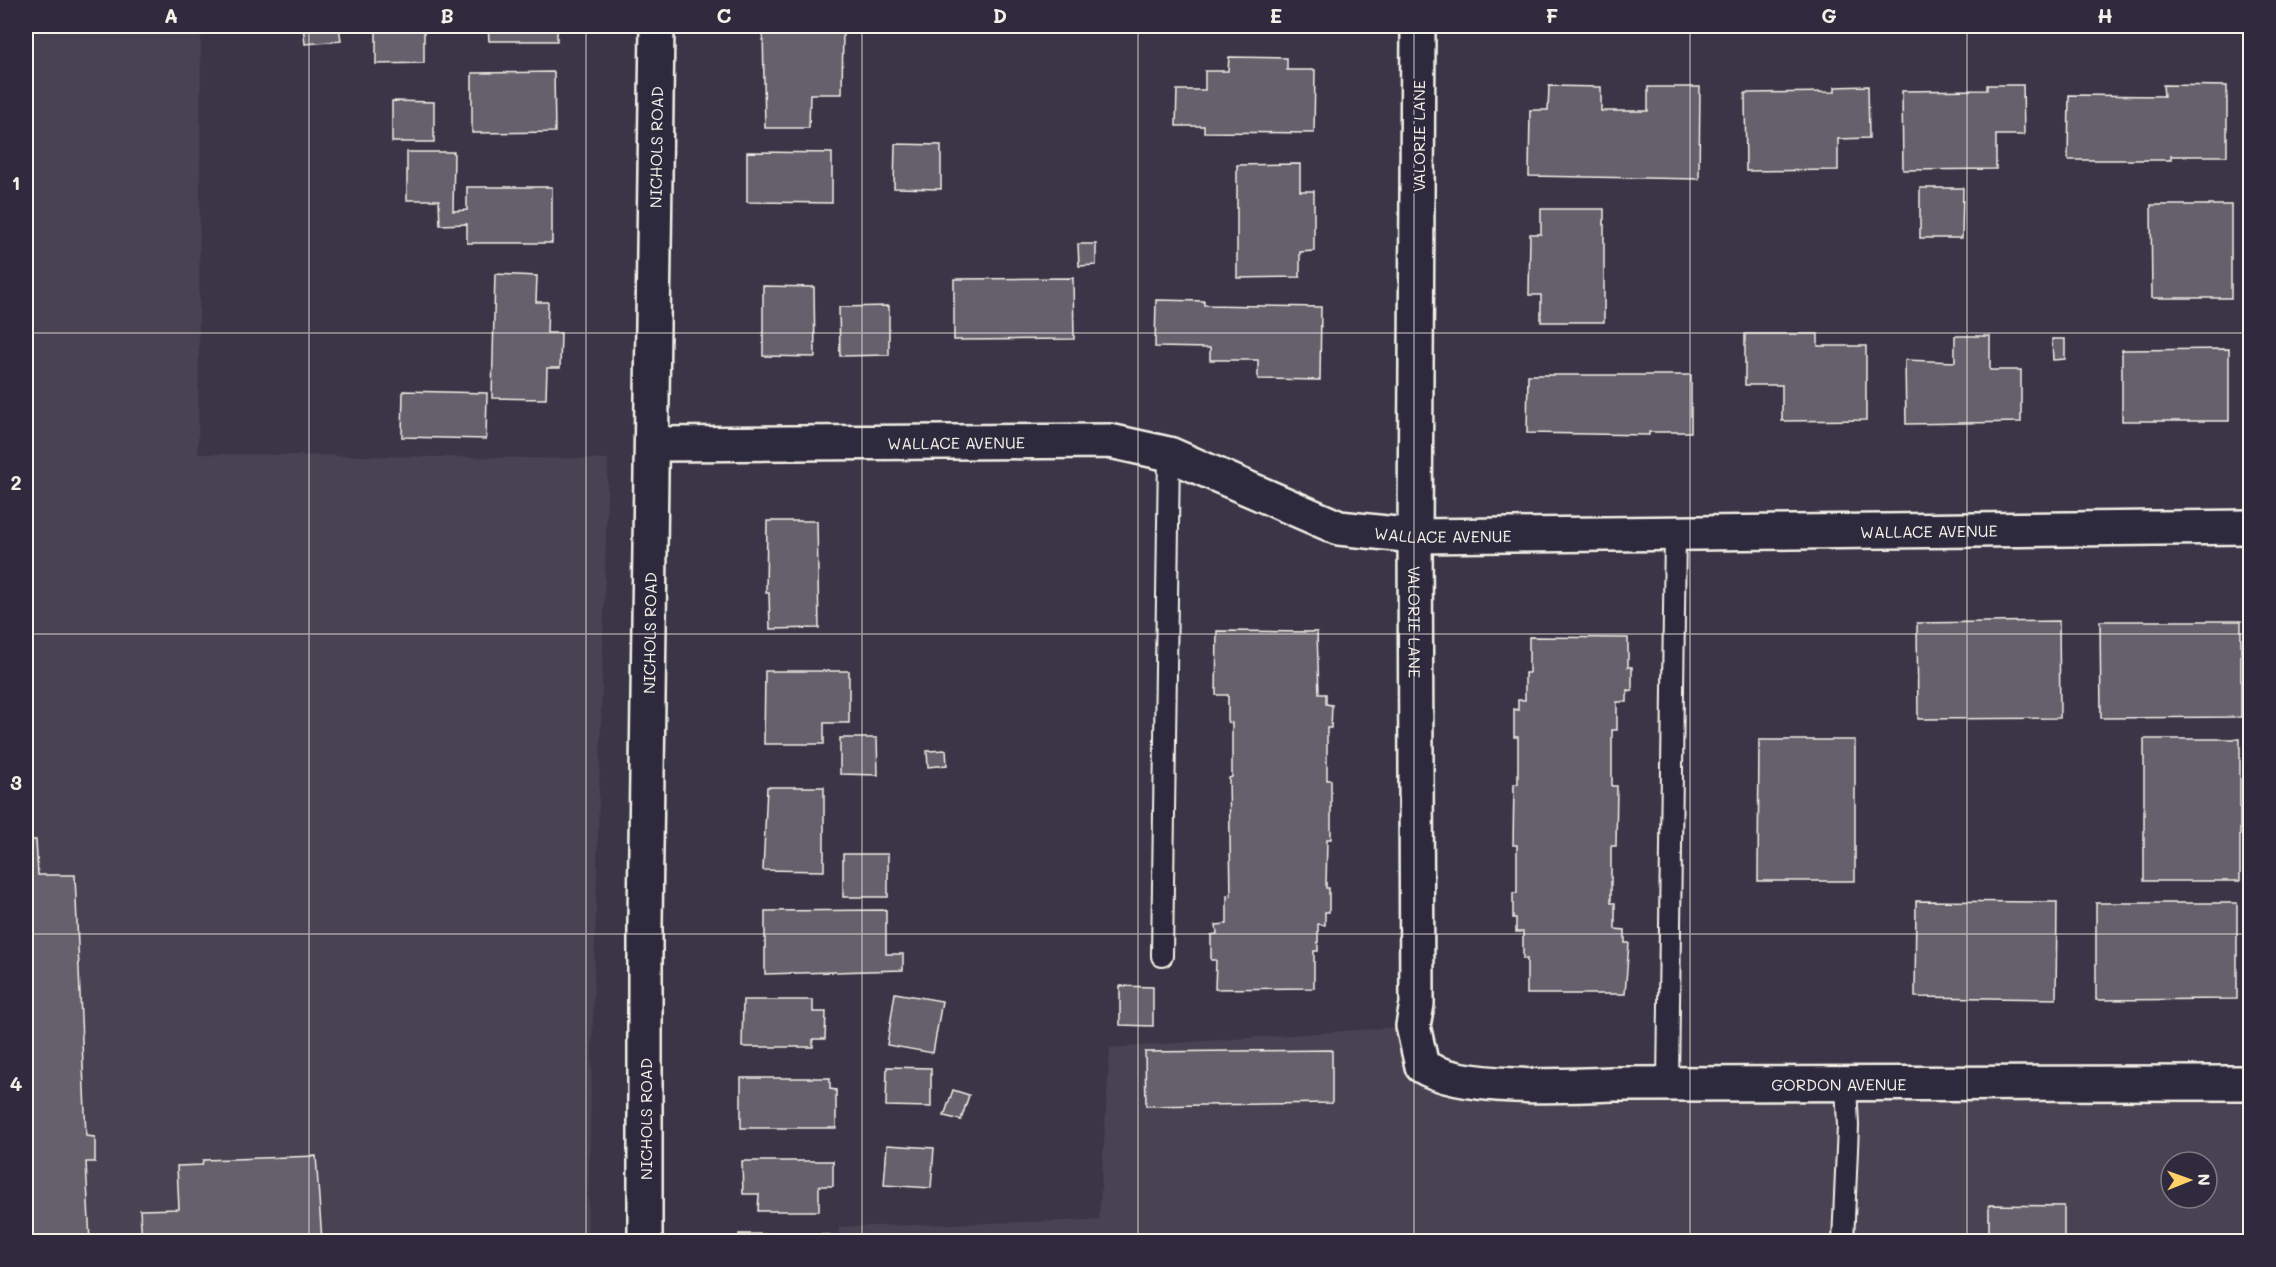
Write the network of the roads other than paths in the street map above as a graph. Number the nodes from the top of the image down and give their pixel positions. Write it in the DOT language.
graph roads {
  1 [pos="657,26"];
  2 [pos="1418,26"];
  3 [pos="653,444"];
  4 [pos="1169,454"];
  5 [pos="2250,527"];
  6 [pos="1675,533"];
  7 [pos="1415,536"];
  8 [pos="1162,956"];
  9 [pos="1428,1070"];
  10 [pos="2250,1083"];
  11 [pos="1668,1084"];
  12 [pos="1846,1085"];
  13 [pos="645,1242"];
  14 [pos="1843,1242"];
  1 -- 3 [label="street, NICHOLS ROAD"];
  2 -- 7 [label="street, VALORIE LANE"];
  3 -- 4 [label="street, WALLACE AVENUE"];
  3 -- 13 [label="street, NICHOLS ROAD"];
  4 -- 7 [label="street, WALLACE AVENUE"];
  4 -- 8 [label="lane"];
  5 -- 6 [label="street, WALLACE AVENUE"];
  6 -- 7 [label="street, WALLACE AVENUE"];
  6 -- 11 [label="lane"];
  7 -- 9 [label="street, VALORIE LANE"];
  9 -- 11 [label="street, GORDON AVENUE"];
  10 -- 12 [label="street, GORDON AVENUE"];
  11 -- 12 [label="street, GORDON AVENUE"];
  12 -- 14 [label="lane"];
}
